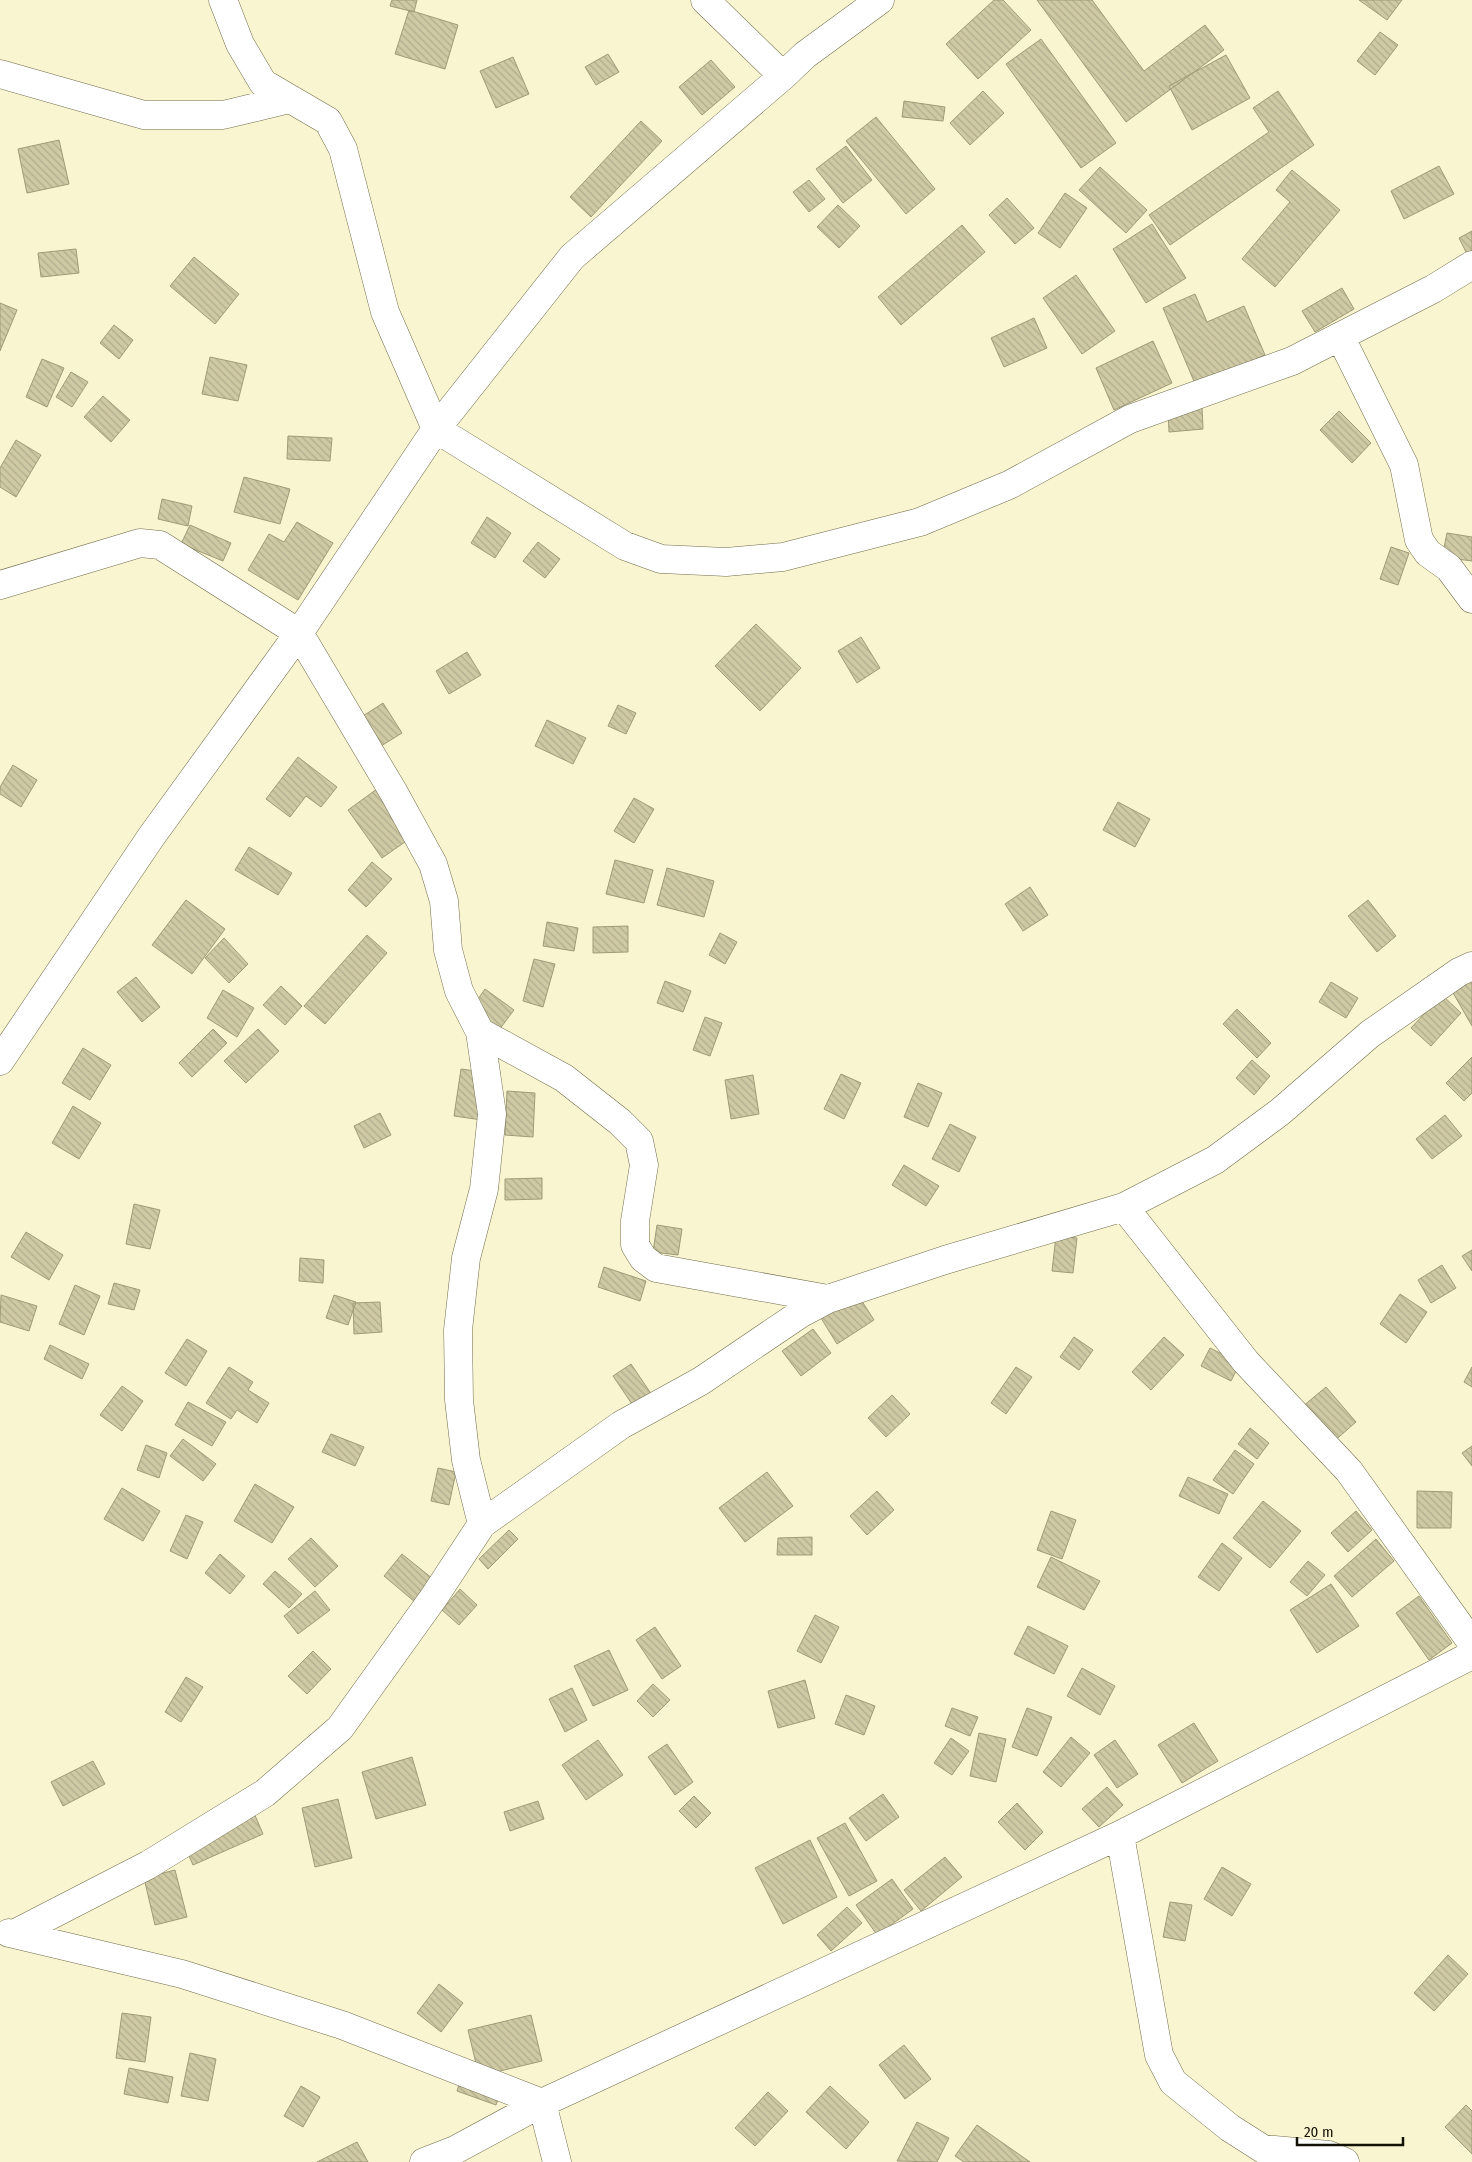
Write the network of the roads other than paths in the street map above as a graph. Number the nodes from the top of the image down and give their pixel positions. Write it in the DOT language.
graph roads {
  1 [pos="223,0"];
  2 [pos="705,0"];
  3 [pos="880,0"];
  4 [pos="0,74"];
  5 [pos="783,76"];
  6 [pos="290,99"];
  7 [pos="1472,265"];
  8 [pos="1341,338"];
  9 [pos="436,429"];
  10 [pos="0,584"];
  11 [pos="1472,599"];
  12 [pos="298,633"];
  13 [pos="1472,966"];
  14 [pos="480,1032"];
  15 [pos="0,1061"];
  16 [pos="1124,1207"];
  17 [pos="828,1299"];
  18 [pos="482,1524"];
  19 [pos="1472,1643"];
  20 [pos="1472,1655"];
  21 [pos="1120,1836"];
  22 [pos="8,1933"];
  23 [pos="542,2103"];
  24 [pos="1263,2155"];
  25 [pos="424,2162"];
  26 [pos="557,2162"];
  27 [pos="1345,2162"];
  1 -- 6 [label="street"];
  2 -- 5 [label="street"];
  3 -- 5 [label="street"];
  4 -- 6 [label="street"];
  5 -- 9 [label="street"];
  6 -- 9 [label="street"];
  7 -- 8 [label="street"];
  8 -- 9 [label="street"];
  8 -- 11 [label="street"];
  9 -- 12 [label="street"];
  10 -- 12 [label="street"];
  12 -- 14 [label="street"];
  12 -- 15 [label="street"];
  13 -- 16 [label="street"];
  14 -- 17 [label="street"];
  14 -- 18 [label="street"];
  16 -- 17 [label="street"];
  16 -- 19 [label="street"];
  17 -- 18 [label="street"];
  18 -- 22 [label="street"];
  20 -- 21 [label="street"];
  21 -- 23 [label="street"];
  21 -- 24 [label="street"];
  22 -- 23 [label="street"];
  23 -- 25 [label="street"];
  23 -- 26 [label="street"];
  24 -- 27 [label="street"];
}
